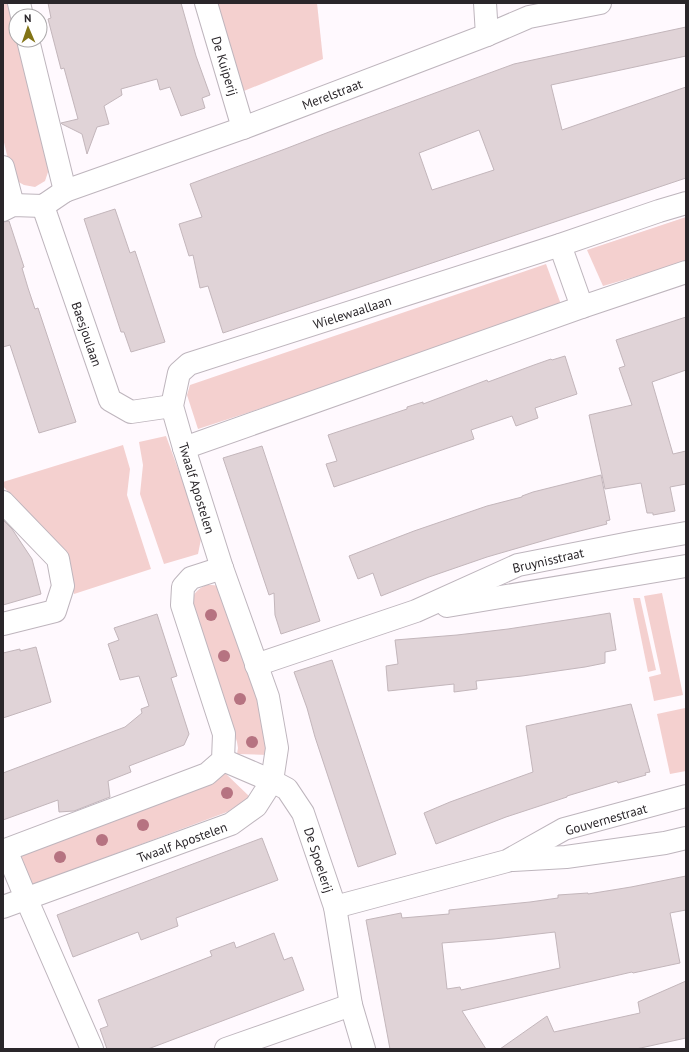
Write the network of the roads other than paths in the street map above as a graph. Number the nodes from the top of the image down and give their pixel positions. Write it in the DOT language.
graph roads {
  1 [pos="206,3"];
  2 [pos="485,3"];
  3 [pos="600,3"];
  4 [pos="487,35"];
  5 [pos="30,48"];
  6 [pos="244,128"];
  7 [pos="3,168"];
  8 [pos="65,191"];
  9 [pos="686,203"];
  10 [pos="43,206"];
  11 [pos="8,207"];
  12 [pos="560,245"];
  13 [pos="686,272"];
  14 [pos="582,307"];
  15 [pos="172,406"];
  16 [pos="184,448"];
  17 [pos="3,502"];
  18 [pos="686,533"];
  19 [pos="686,566"];
  20 [pos="222,568"];
  21 [pos="416,611"];
  22 [pos="3,624"];
  23 [pos="256,665"];
  24 [pos="224,760"];
  25 [pos="272,781"];
  26 [pos="686,796"];
  27 [pos="686,838"];
  28 [pos="5,851"];
  29 [pos="508,861"];
  30 [pos="26,898"];
  31 [pos="3,907"];
  32 [pos="335,907"];
  33 [pos="352,1005"];
  34 [pos="92,1049"];
  35 [pos="226,1049"];
  36 [pos="364,1049"];
  1 -- 6 [label="street, De Kuiperij"];
  2 -- 4 [label="street"];
  3 -- 4 [label="street, Merelstraat"];
  4 -- 6 [label="street, Merelstraat"];
  5 -- 8 [label="street"];
  6 -- 8 [label="street, Merelstraat"];
  7 -- 11 [label="street"];
  8 -- 10 [label="street"];
  9 -- 12 [label="street, Wielewaallaan"];
  10 -- 11 [label="street"];
  10 -- 15 [label="street, Baesjoulaan"];
  12 -- 14 [label="street"];
  12 -- 15 [label="street, Wielewaallaan"];
  13 -- 14 [label="street"];
  14 -- 16 [label="street"];
  15 -- 16 [label="street, Twaalf Apostelen"];
  16 -- 20 [label="street, Twaalf Apostelen"];
  17 -- 22 [label="street"];
  18 -- 21 [label="street, Bruynisstraat"];
  19 -- 21 [label="street, Bruynisstraat"];
  20 -- 23 [label="street, Twaalf Apostelen"];
  20 -- 24 [label="street"];
  21 -- 23 [label="street, Bruynisstraat"];
  23 -- 25 [label="street, Twaalf Apostelen"];
  24 -- 25 [label="street, De Spoelerij"];
  24 -- 28 [label="street"];
  25 -- 30 [label="street, Twaalf Apostelen"];
  25 -- 32 [label="street, De Spoelerij"];
  26 -- 29 [label="street, Gouvernestraat"];
  27 -- 29 [label="street, Gouvernestraat"];
  28 -- 30 [label="street"];
  29 -- 32 [label="street, Gouvernestraat"];
  30 -- 31 [label="street, Twaalf Apostelen"];
  30 -- 34 [label="street"];
  32 -- 33 [label="street, De Spoelerij"];
  33 -- 35 [label="street"];
  33 -- 36 [label="street, De Spoelerij"];
}
